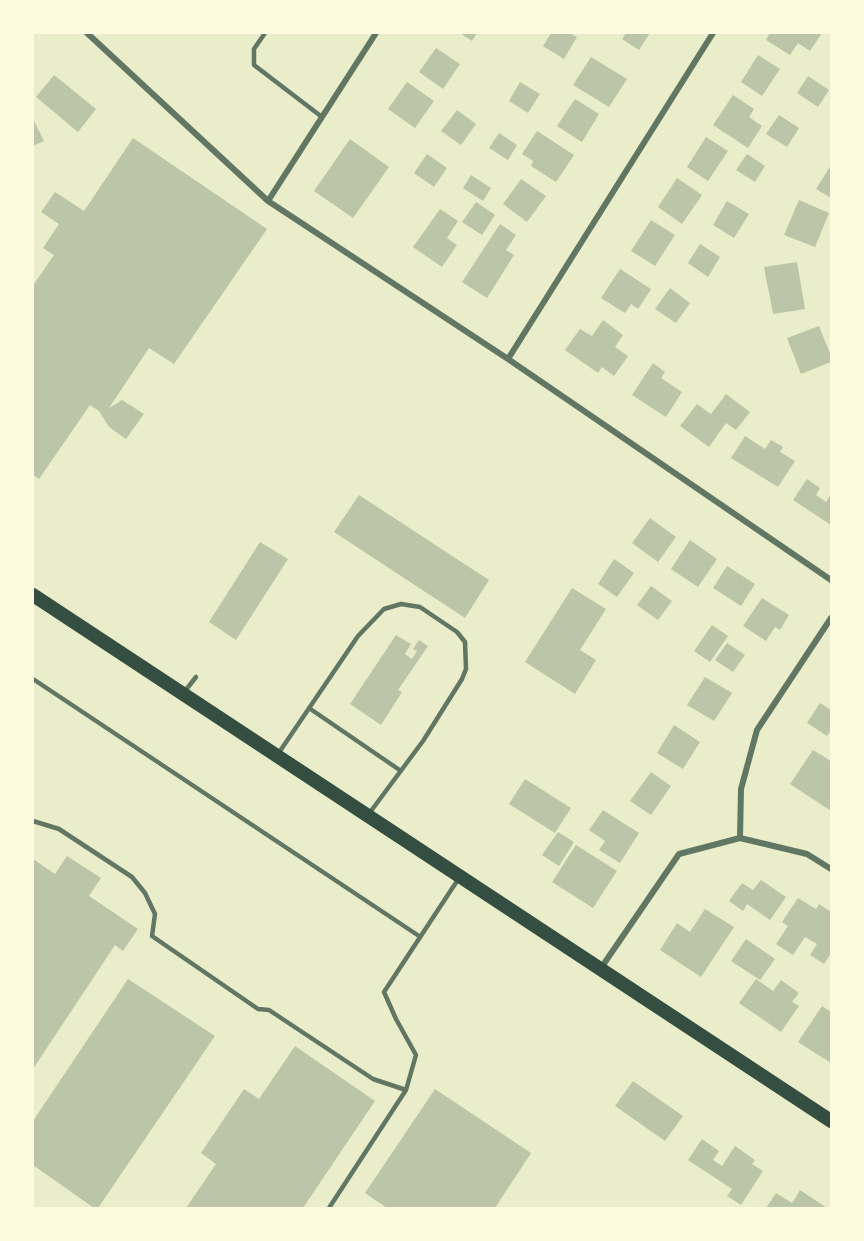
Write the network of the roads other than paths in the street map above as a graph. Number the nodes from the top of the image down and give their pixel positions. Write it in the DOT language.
graph roads {
  1 [pos="87,33"];
  2 [pos="265,33"];
  3 [pos="376,33"];
  4 [pos="713,33"];
  5 [pos="322,117"];
  6 [pos="267,201"];
  7 [pos="508,360"];
  8 [pos="831,580"];
  9 [pos="33,595"];
  10 [pos="831,618"];
  11 [pos="196,677"];
  12 [pos="33,679"];
  13 [pos="183,694"];
  14 [pos="309,708"];
  15 [pos="277,755"];
  16 [pos="401,771"];
  17 [pos="369,815"];
  18 [pos="33,821"];
  19 [pos="740,838"];
  20 [pos="831,869"];
  21 [pos="460,876"];
  22 [pos="419,936"];
  23 [pos="600,969"];
  24 [pos="406,1090"];
  25 [pos="831,1121"];
  26 [pos="329,1208"];
  1 -- 6 [label="street"];
  2 -- 5 [label="lane"];
  3 -- 5 [label="street"];
  4 -- 7 [label="street"];
  5 -- 6 [label="street"];
  6 -- 7 [label="street"];
  7 -- 8 [label="street"];
  9 -- 13 [label="main road"];
  10 -- 19 [label="street"];
  11 -- 13 [label="lane"];
  12 -- 22 [label="lane"];
  13 -- 15 [label="main road"];
  14 -- 15 [label="lane"];
  14 -- 16 [label="lane"];
  14 -- 16 [label="lane"];
  15 -- 17 [label="main road"];
  16 -- 17 [label="lane"];
  17 -- 21 [label="main road"];
  18 -- 24 [label="lane"];
  19 -- 20 [label="street"];
  19 -- 23 [label="street"];
  21 -- 22 [label="lane"];
  21 -- 23 [label="main road"];
  22 -- 24 [label="lane"];
  23 -- 25 [label="main road"];
  24 -- 26 [label="lane"];
}
